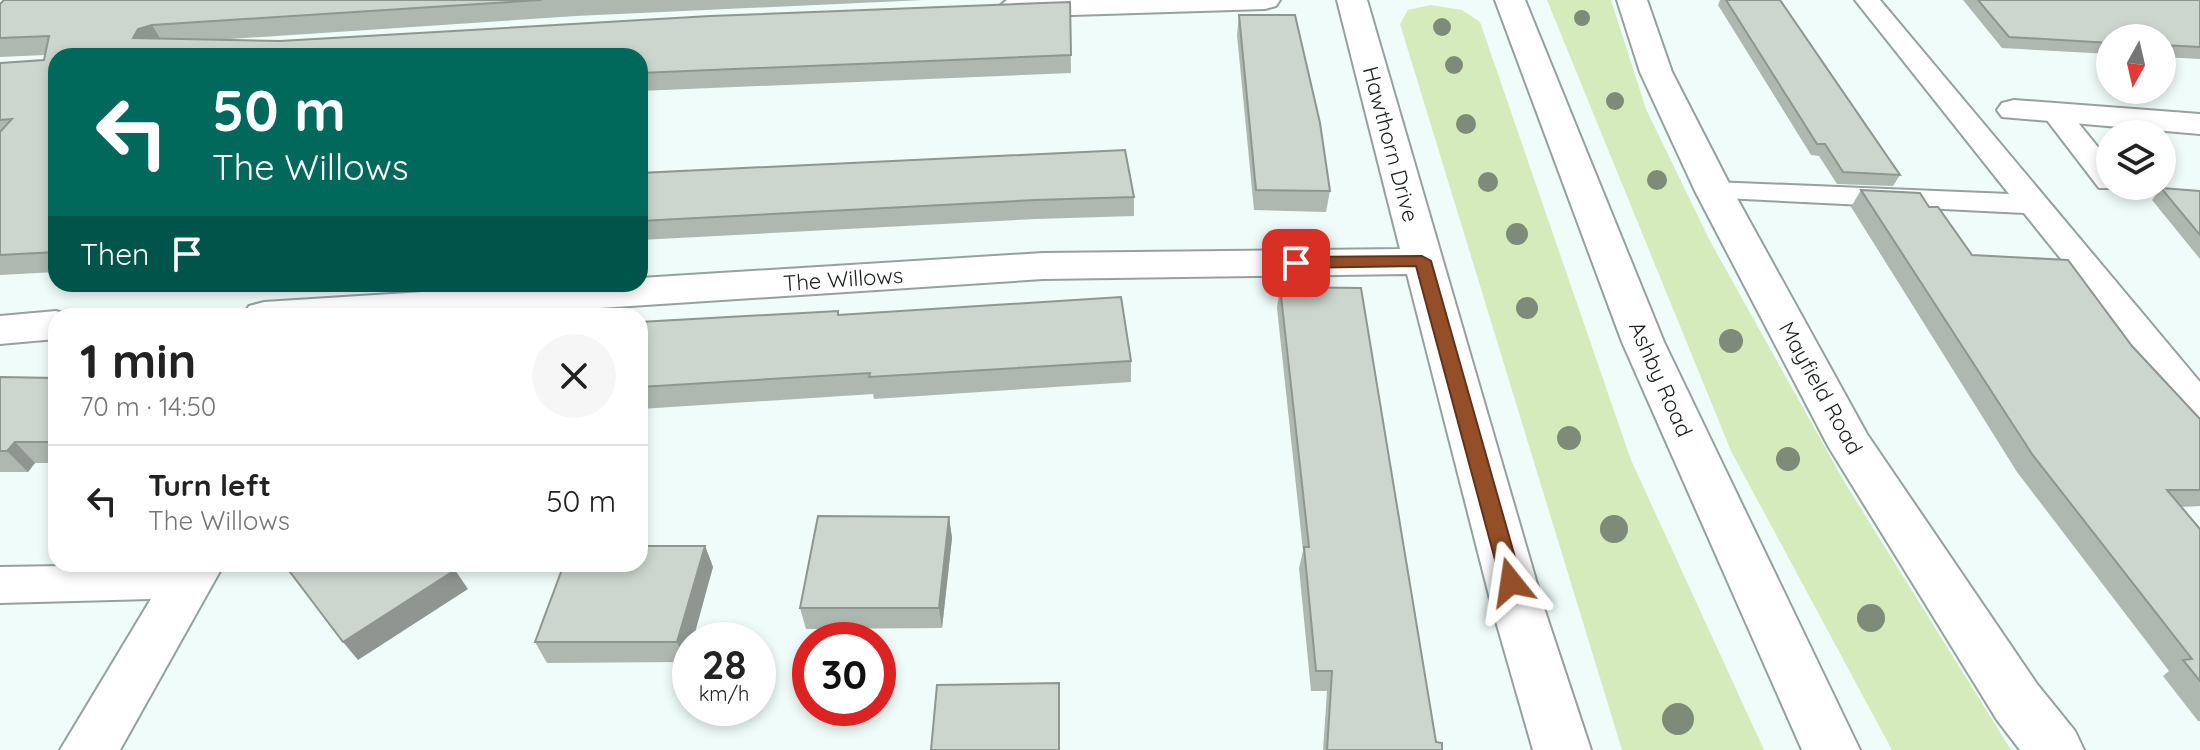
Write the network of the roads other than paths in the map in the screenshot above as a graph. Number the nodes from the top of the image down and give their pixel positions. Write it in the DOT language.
graph roads {
  1 [pos="1265,0"];
  2 [pos="1352,0"];
  3 [pos="1510,0"];
  4 [pos="1632,0"];
  5 [pos="1867,0"];
  6 [pos="983,9"];
  7 [pos="2014,110"];
  8 [pos="2057,115"];
  9 [pos="2200,124"];
  10 [pos="2096,164"];
  11 [pos="1714,191"];
  12 [pos="2034,204"];
  13 [pos="1422,261"];
  14 [pos="433,308"];
  15 [pos="48,326"];
  16 [pos="0,330"];
  17 [pos="2200,407"];
  18 [pos="194,572"];
  19 [pos="0,585"];
  20 [pos="89,750"];
  21 [pos="1562,750"];
  22 [pos="1831,750"];
  23 [pos="2055,750"];
  1 -- 6 [label="street"];
  2 -- 13 [label="street, Hawthorn Drive"];
  3 -- 22 [label="street, Ashby Road"];
  4 -- 11 [label="street, Mayfield Road"];
  5 -- 12 [label="lane"];
  7 -- 8 [label="street"];
  8 -- 9 [label="street"];
  8 -- 10 [label="lane"];
  11 -- 12 [label="lane"];
  11 -- 23 [label="street, Mayfield Road"];
  12 -- 17 [label="lane"];
  13 -- 14 [label="street, The Willows"];
  13 -- 21 [label="street, Hawthorn Drive"];
  15 -- 16 [label="street"];
  18 -- 19 [label="lane"];
  18 -- 20 [label="street"];
}
